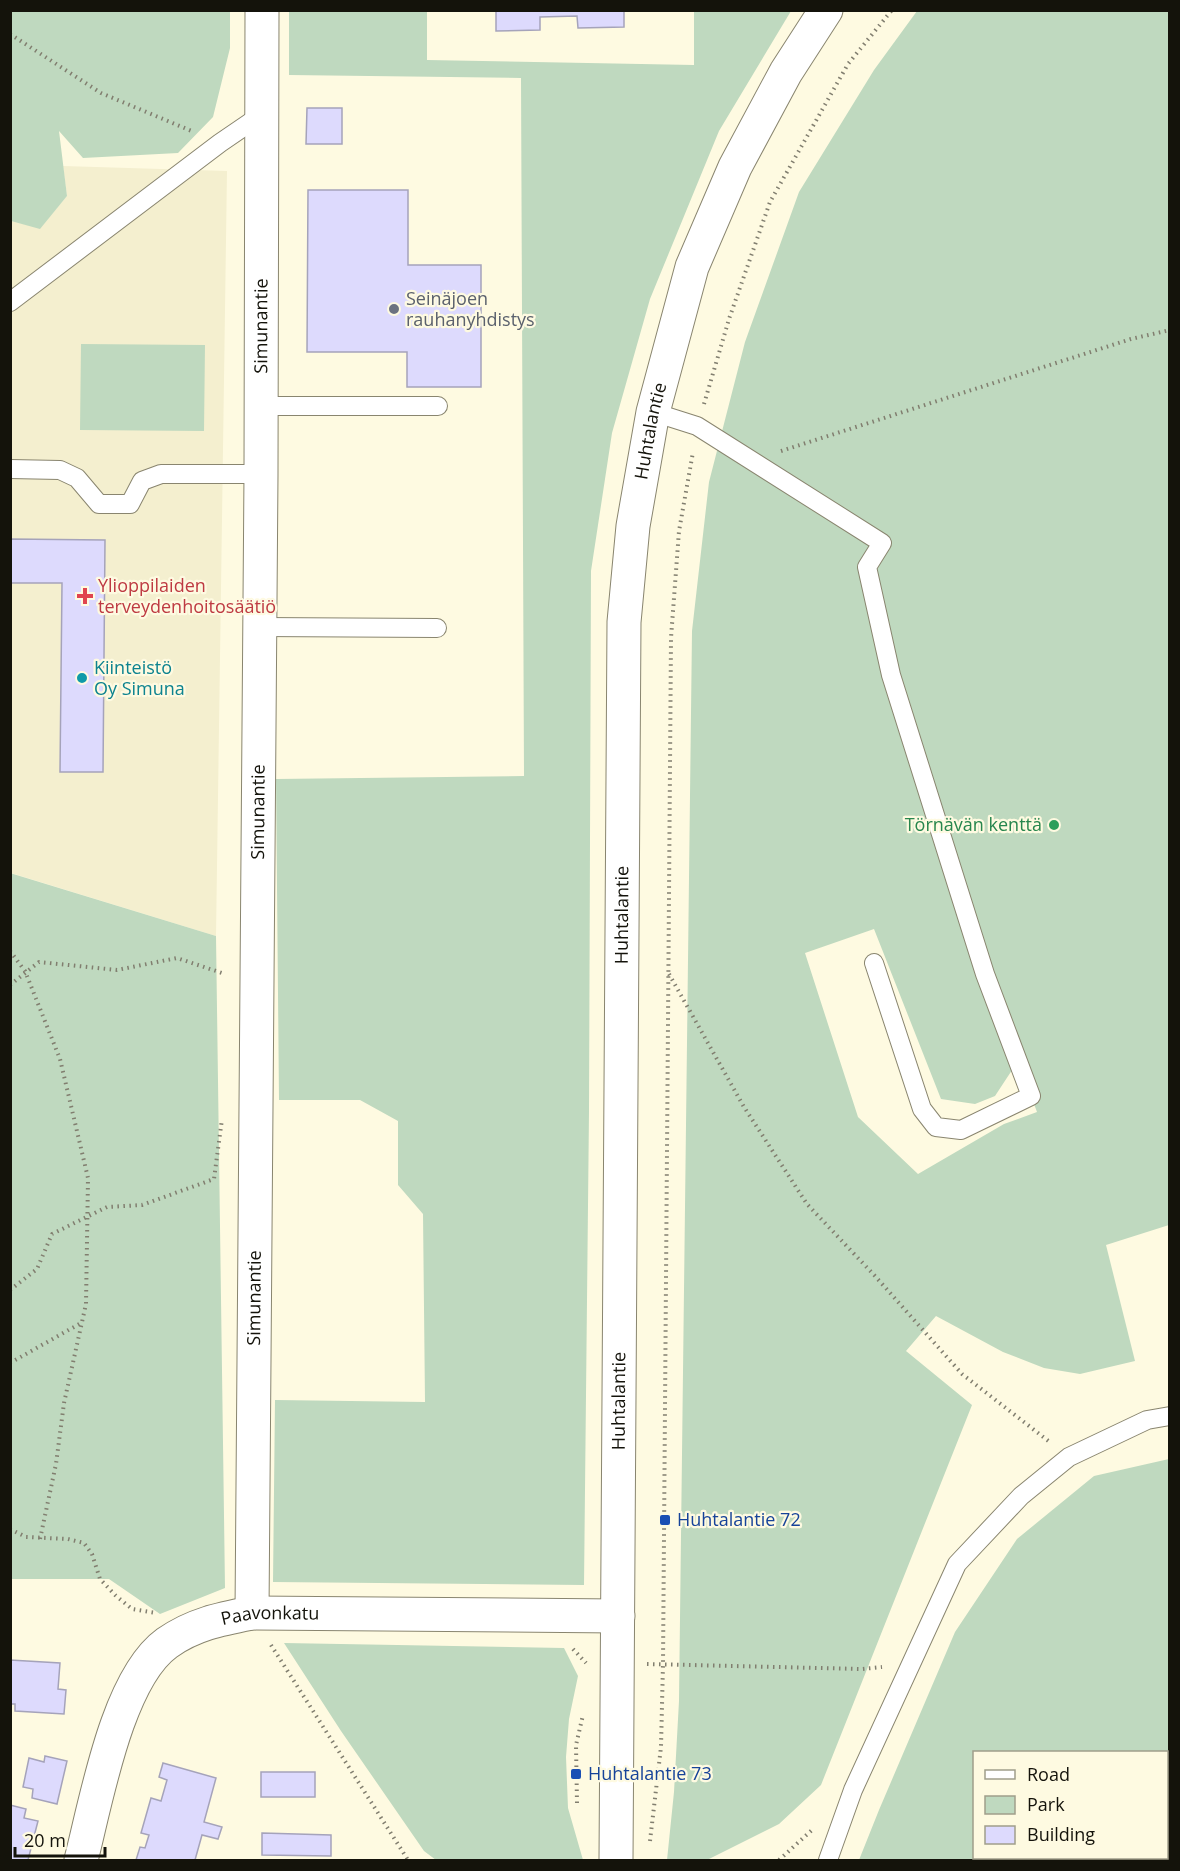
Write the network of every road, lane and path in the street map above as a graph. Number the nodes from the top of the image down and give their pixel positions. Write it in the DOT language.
graph roads {
  1 [pos="262,10"];
  2 [pos="826,10"];
  3 [pos="892,10"];
  4 [pos="10,34"];
  5 [pos="261,115"];
  6 [pos="220,143"];
  7 [pos="10,302"];
  8 [pos="1170,330"];
  9 [pos="261,406"];
  10 [pos="438,406"];
  11 [pos="654,412"];
  12 [pos="697,426"];
  13 [pos="751,460"];
  14 [pos="10,468"];
  15 [pos="261,474"];
  16 [pos="260,627"];
  17 [pos="437,628"];
  18 [pos="10,951"];
  19 [pos="874,963"];
  20 [pos="25,971"];
  21 [pos="669,973"];
  22 [pos="10,985"];
  23 [pos="257,986"];
  24 [pos="222,1116"];
  25 [pos="87,1217"];
  26 [pos="10,1290"];
  27 [pos="82,1323"];
  28 [pos="10,1363"];
  29 [pos="1170,1416"];
  30 [pos="1069,1457"];
  31 [pos="10,1529"];
  32 [pos="40,1539"];
  33 [pos="252,1613"];
  34 [pos="160,1614"];
  35 [pos="618,1616"];
  36 [pos="663,1664"];
  37 [pos="910,1664"];
  38 [pos="584,1711"];
  39 [pos="577,1803"];
  40 [pos="650,1849"];
  41 [pos="81,1860"];
  42 [pos="408,1860"];
  43 [pos="616,1860"];
  44 [pos="828,1860"];
  1 -- 5 [label="street, Simunantie"];
  2 -- 11 [label="street, Huhtalantie"];
  3 -- 12 [label="path"];
  4 -- 6 [label="path"];
  5 -- 6 [label="lane"];
  5 -- 9 [label="street, Simunantie"];
  6 -- 7 [label="lane"];
  8 -- 13 [label="path"];
  9 -- 10 [label="lane"];
  9 -- 15 [label="street, Simunantie"];
  11 -- 12 [label="lane"];
  11 -- 35 [label="street, Huhtalantie"];
  12 -- 13 [label="lane"];
  12 -- 21 [label="path"];
  13 -- 19 [label="lane"];
  14 -- 15 [label="lane"];
  15 -- 16 [label="street, Simunantie"];
  16 -- 17 [label="lane"];
  16 -- 23 [label="street, Simunantie"];
  18 -- 20 [label="path"];
  20 -- 22 [label="path"];
  20 -- 23 [label="path"];
  20 -- 25 [label="path"];
  21 -- 30 [label="path"];
  21 -- 36 [label="path"];
  23 -- 33 [label="street, Simunantie"];
  24 -- 25 [label="path"];
  25 -- 26 [label="path"];
  25 -- 27 [label="path"];
  27 -- 28 [label="path"];
  27 -- 32 [label="path"];
  29 -- 30 [label="lane"];
  30 -- 37 [label="lane"];
  31 -- 32 [label="path"];
  32 -- 34 [label="path"];
  33 -- 35 [label="street, Paavonkatu"];
  33 -- 41 [label="street, Paavonkatu"];
  33 -- 42 [label="path"];
  35 -- 43 [label="street, Huhtalantie"];
  36 -- 37 [label="path"];
  36 -- 40 [label="path"];
  37 -- 44 [label="lane"];
  38 -- 39 [label="path"];
}
